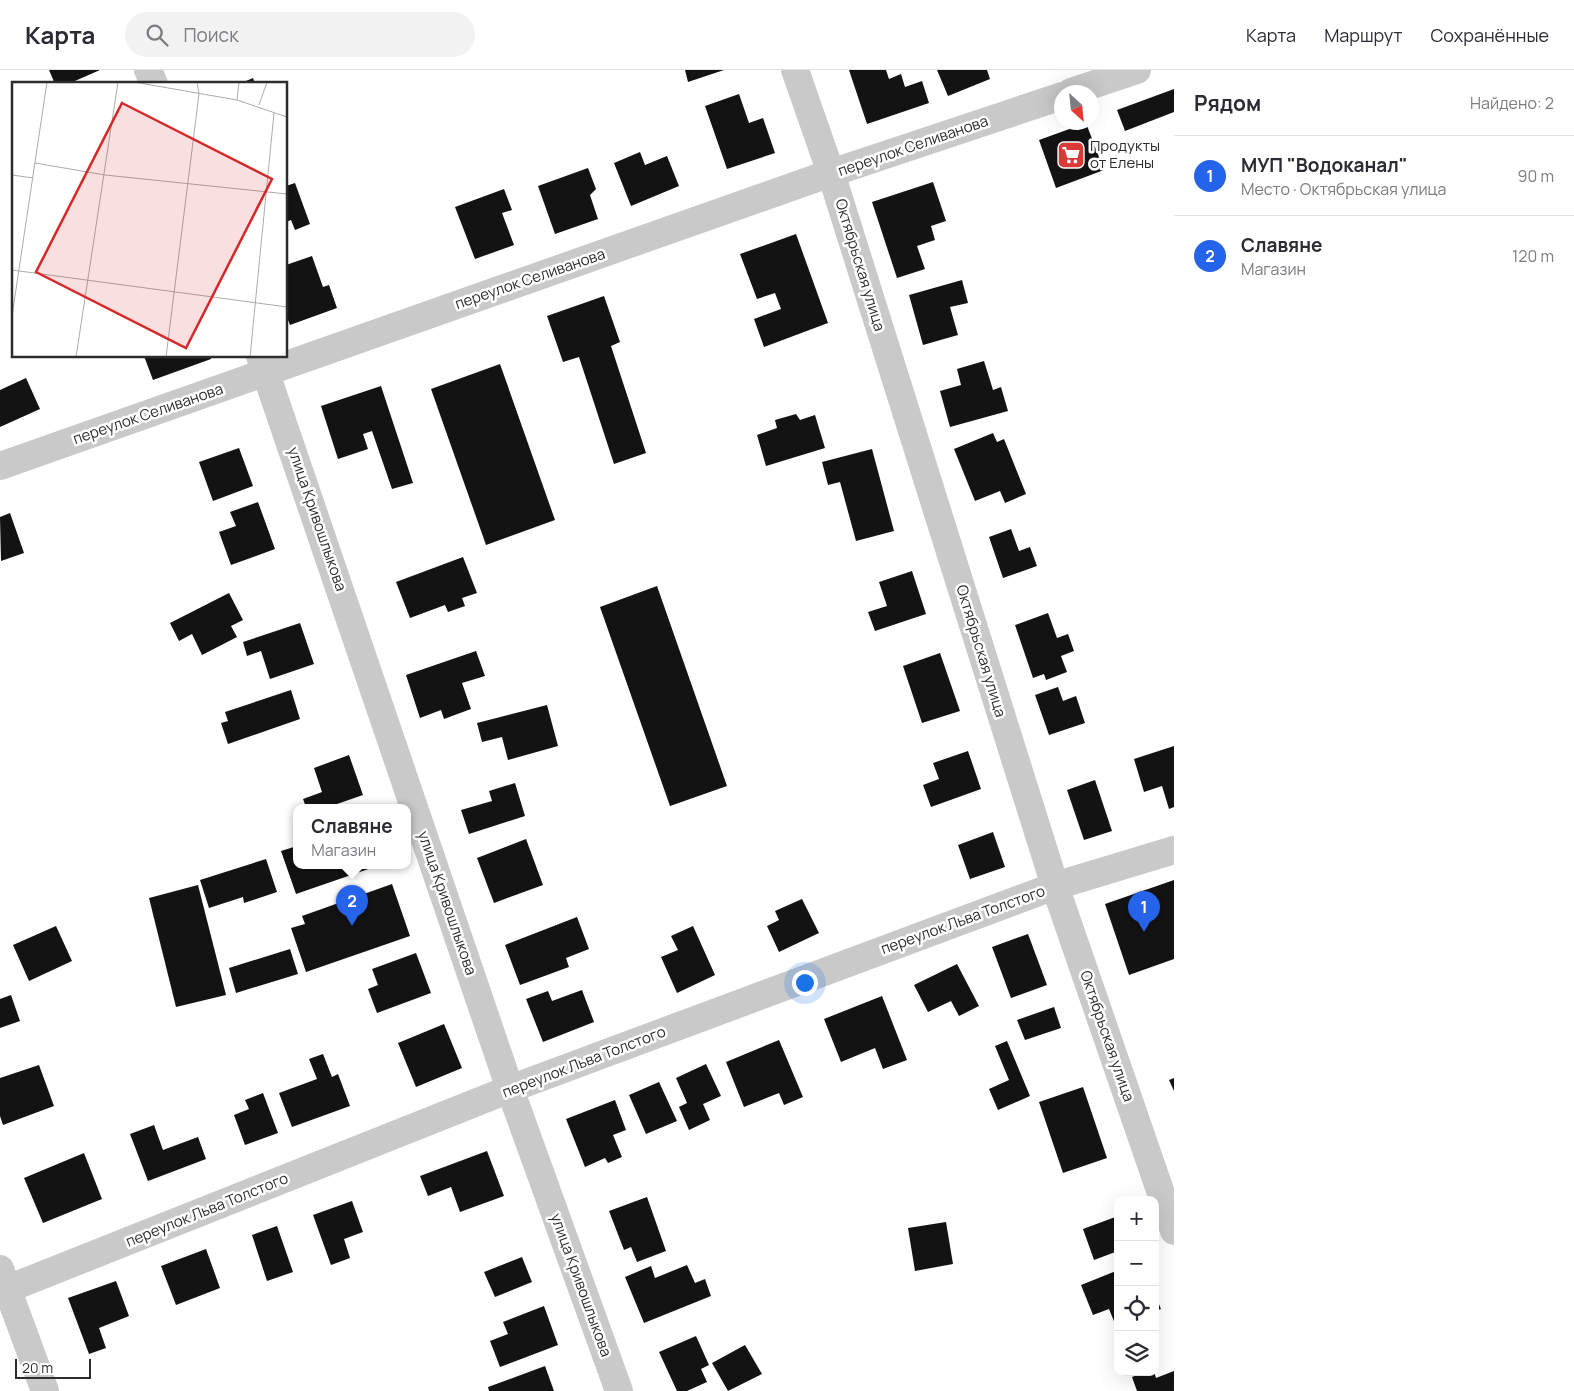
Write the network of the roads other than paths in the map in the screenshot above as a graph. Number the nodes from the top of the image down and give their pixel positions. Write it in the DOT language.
graph roads {
  1 [pos="148,70"];
  2 [pos="795,70"];
  3 [pos="1138,70"];
  4 [pos="153,82"];
  5 [pos="1092,85"];
  6 [pos="1054,99"];
  7 [pos="831,174"];
  8 [pos="288,356"];
  9 [pos="282,358"];
  10 [pos="264,364"];
  11 [pos="0,466"];
  12 [pos="1174,850"];
  13 [pos="1055,886"];
  14 [pos="510,1089"];
  15 [pos="1174,1231"];
  16 [pos="3,1284"];
  17 [pos="45,1391"];
  18 [pos="619,1391"];
  1 -- 4 [label="street"];
  2 -- 7 [label="street, Октябрьская улица"];
  3 -- 5 [label="street"];
  6 -- 7 [label="street, переулок Селиванова"];
  7 -- 8 [label="street, переулок Селиванова"];
  7 -- 13 [label="street, Октябрьская улица"];
  9 -- 10 [label="street, переулок Селиванова"];
  10 -- 11 [label="street, переулок Селиванова"];
  10 -- 14 [label="street, улица Кривошлыкова"];
  12 -- 13 [label="street, переулок Льва Толстого"];
  13 -- 14 [label="street, переулок Льва Толстого"];
  13 -- 15 [label="street, Октябрьская улица"];
  14 -- 16 [label="street, переулок Льва Толстого"];
  14 -- 18 [label="street, улица Кривошлыкова"];
  16 -- 17 [label="street"];
}
